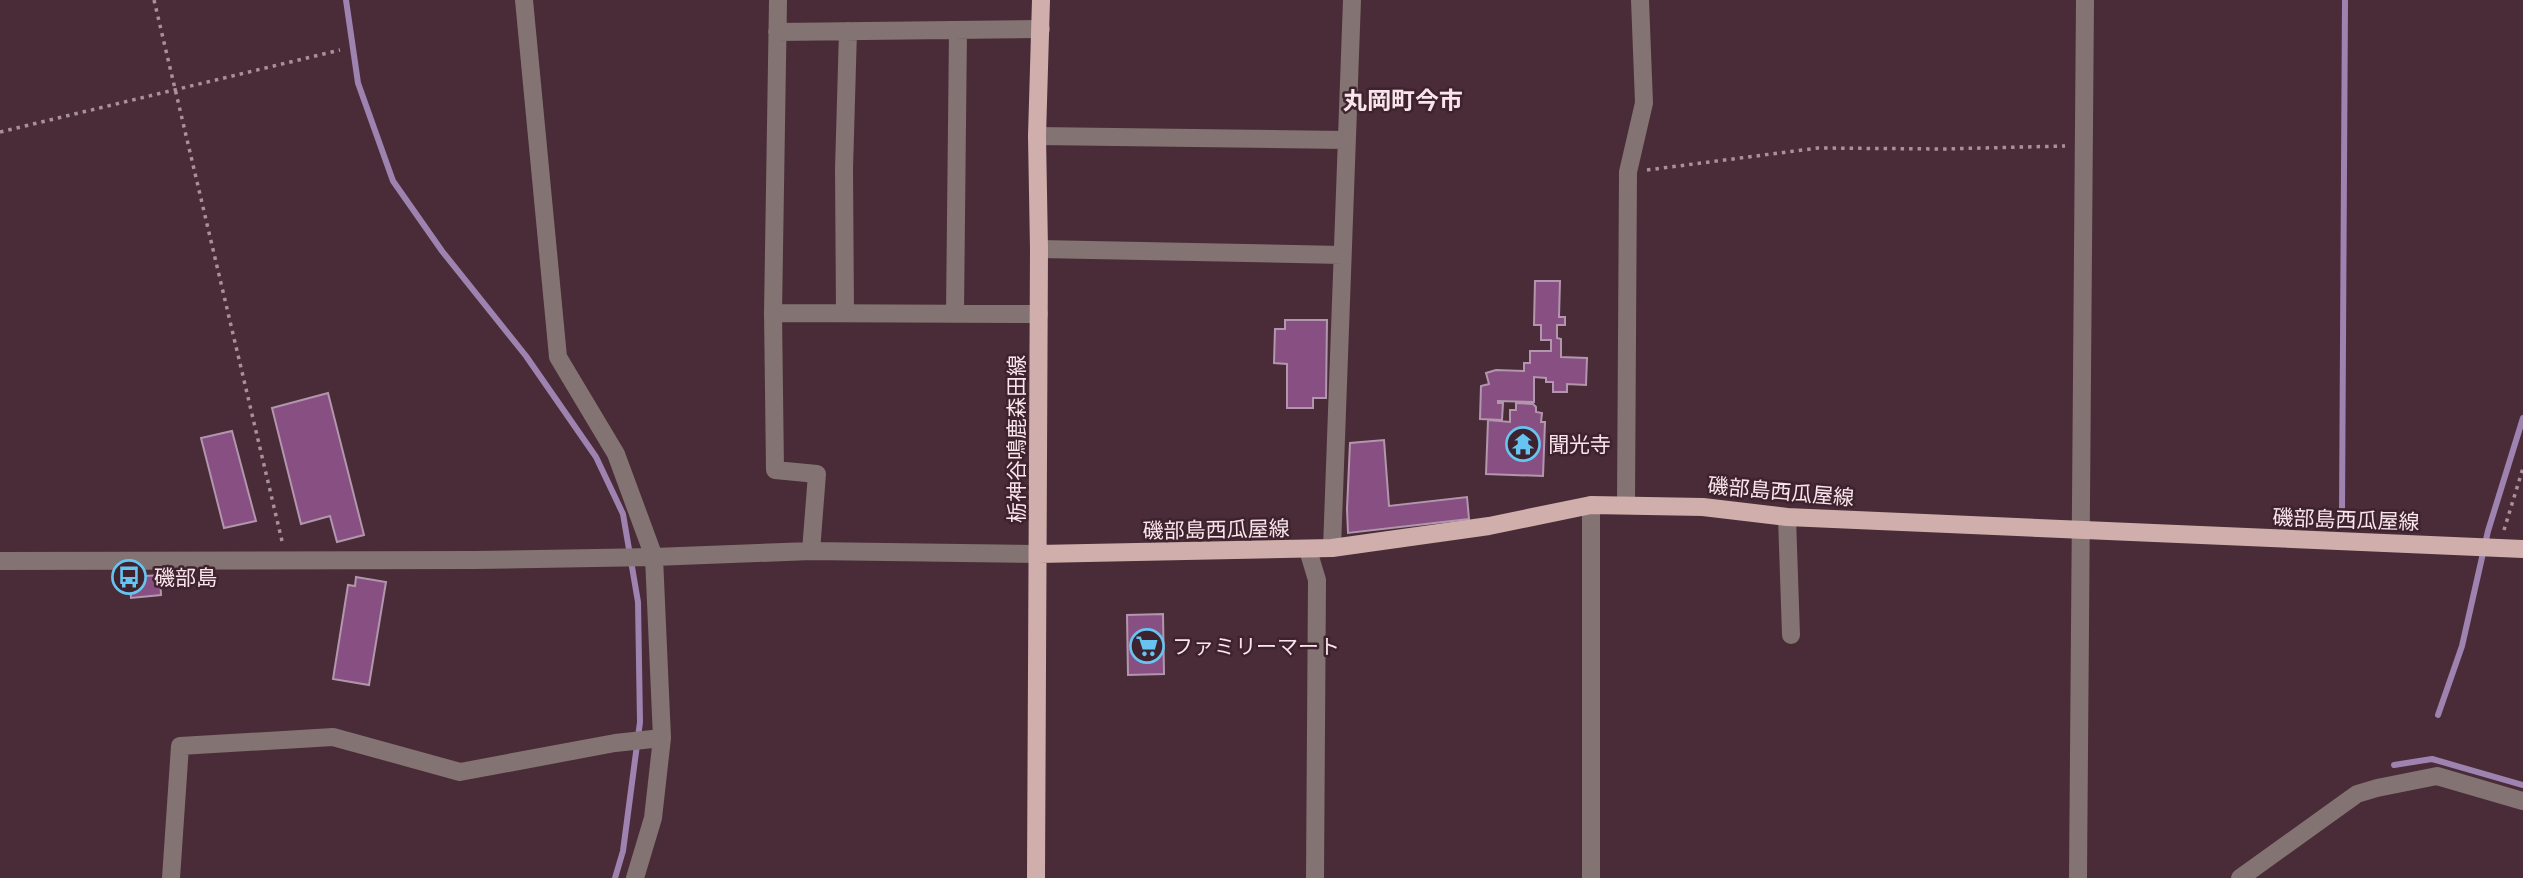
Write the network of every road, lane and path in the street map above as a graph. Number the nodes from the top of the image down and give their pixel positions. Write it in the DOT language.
graph roads {
  1 [pos="154,0"];
  2 [pos="524,0"];
  3 [pos="778,0"];
  4 [pos="1041,0"];
  5 [pos="1352,0"];
  6 [pos="1640,0"];
  7 [pos="2085,0"];
  8 [pos="1041,29"];
  9 [pos="958,30"];
  10 [pos="848,31"];
  11 [pos="777,32"];
  12 [pos="340,50"];
  13 [pos="175,89"];
  14 [pos="0,132"];
  15 [pos="1037,136"];
  16 [pos="1346,140"];
  17 [pos="2084,146"];
  18 [pos="1628,173"];
  19 [pos="1040,249"];
  20 [pos="1342,255"];
  21 [pos="954,312"];
  22 [pos="773,313"];
  23 [pos="845,313"];
  24 [pos="1038,314"];
  25 [pos="2523,468"];
  26 [pos="1626,504"];
  27 [pos="1591,505"];
  28 [pos="1787,517"];
  29 [pos="2081,531"];
  30 [pos="1332,548"];
  31 [pos="2499,548"];
  32 [pos="2523,549"];
  33 [pos="1308,550"];
  34 [pos="811,551"];
  35 [pos="1038,555"];
  36 [pos="649,557"];
  37 [pos="287,560"];
  38 [pos="0,561"];
  39 [pos="1791,635"];
  40 [pos="662,738"];
  41 [pos="2523,801"];
  42 [pos="171,878"];
  43 [pos="635,878"];
  44 [pos="1036,878"];
  45 [pos="1315,878"];
  46 [pos="1591,878"];
  47 [pos="2078,878"];
  48 [pos="2240,878"];
  1 -- 13 [label="path"];
  2 -- 36 [label="street"];
  3 -- 11 [label="street"];
  4 -- 8 [label="main road, 栃神谷鳴鹿森田線"];
  5 -- 16 [label="street"];
  6 -- 18 [label="street"];
  7 -- 17 [label="street"];
  8 -- 9 [label="street"];
  8 -- 15 [label="main road, 栃神谷鳴鹿森田線"];
  9 -- 10 [label="street"];
  9 -- 21 [label="street"];
  10 -- 11 [label="street"];
  10 -- 23 [label="street"];
  11 -- 22 [label="street"];
  12 -- 13 [label="path"];
  13 -- 14 [label="path"];
  13 -- 37 [label="path"];
  15 -- 16 [label="street"];
  15 -- 19 [label="main road, 栃神谷鳴鹿森田線"];
  16 -- 20 [label="street"];
  17 -- 18 [label="path"];
  17 -- 29 [label="street"];
  18 -- 26 [label="street"];
  19 -- 20 [label="street"];
  19 -- 24 [label="main road, 栃神谷鳴鹿森田線"];
  20 -- 30 [label="street"];
  21 -- 23 [label="street"];
  21 -- 24 [label="street"];
  22 -- 23 [label="street"];
  22 -- 34 [label="street"];
  24 -- 35 [label="main road, 栃神谷鳴鹿森田線"];
  25 -- 31 [label="path"];
  26 -- 27 [label="main road, 磯部島西瓜屋線"];
  26 -- 28 [label="main road, 磯部島西瓜屋線"];
  27 -- 30 [label="main road, 磯部島西瓜屋線"];
  27 -- 46 [label="street"];
  28 -- 29 [label="main road, 磯部島西瓜屋線"];
  28 -- 39 [label="street"];
  29 -- 31 [label="main road, 磯部島西瓜屋線"];
  29 -- 47 [label="street"];
  30 -- 33 [label="main road, 磯部島西瓜屋線"];
  31 -- 32 [label="main road, 磯部島西瓜屋線"];
  33 -- 35 [label="main road, 磯部島西瓜屋線"];
  33 -- 45 [label="street"];
  34 -- 35 [label="street"];
  34 -- 36 [label="street"];
  35 -- 44 [label="main road, 栃神谷鳴鹿森田線"];
  36 -- 37 [label="street"];
  36 -- 40 [label="street"];
  37 -- 38 [label="street"];
  40 -- 42 [label="street"];
  40 -- 43 [label="street"];
  41 -- 48 [label="street"];
}
